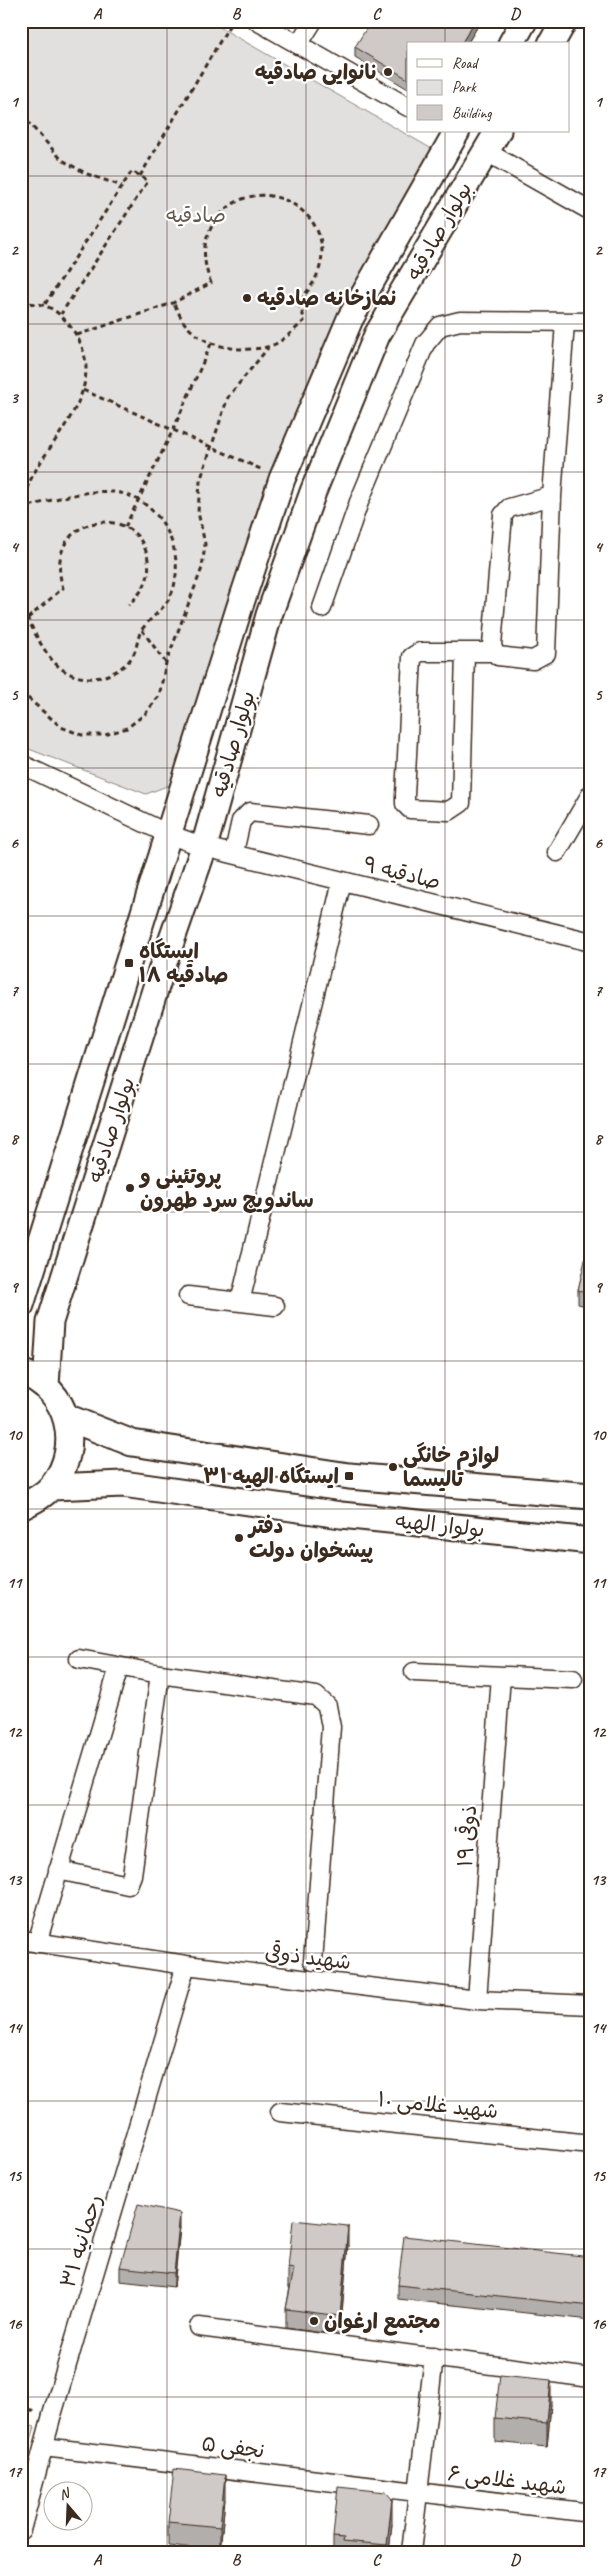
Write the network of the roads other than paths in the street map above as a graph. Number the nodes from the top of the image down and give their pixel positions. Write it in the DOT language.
graph roads {
  1 [pos="257,21"];
  2 [pos="313,21"];
  3 [pos="524,21"];
  4 [pos="564,21"];
  5 [pos="511,42"];
  6 [pos="552,42"];
  7 [pos="298,45"];
  8 [pos="407,106"];
  9 [pos="455,132"];
  10 [pos="492,141"];
  11 [pos="591,212"];
  12 [pos="591,322"];
  13 [pos="565,324"];
  14 [pos="552,496"];
  15 [pos="322,608"];
  16 [pos="494,652"];
  17 [pos="465,653"];
  18 [pos="21,764"];
  19 [pos="591,794"];
  20 [pos="369,825"];
  21 [pos="168,834"];
  22 [pos="204,847"];
  23 [pos="234,852"];
  24 [pos="557,852"];
  25 [pos="342,881"];
  26 [pos="591,942"];
  27 [pos="188,1296"];
  28 [pos="240,1302"];
  29 [pos="21,1305"];
  30 [pos="275,1306"];
  31 [pos="21,1372"];
  32 [pos="46,1386"];
  33 [pos="66,1417"];
  34 [pos="52,1487"];
  35 [pos="591,1496"];
  36 [pos="21,1507"];
  37 [pos="591,1541"];
  38 [pos="79,1659"];
  39 [pos="118,1667"];
  40 [pos="414,1672"];
  41 [pos="160,1674"];
  42 [pos="501,1676"];
  43 [pos="573,1679"];
  44 [pos="58,1870"];
  45 [pos="29,1942"];
  46 [pos="313,1961"];
  47 [pos="186,1966"];
  48 [pos="477,2000"];
  49 [pos="591,2005"];
  50 [pos="280,2112"];
  51 [pos="591,2144"];
  52 [pos="199,2327"];
  53 [pos="434,2357"];
  54 [pos="591,2378"];
  55 [pos="44,2447"];
  56 [pos="417,2492"];
  57 [pos="591,2513"];
  58 [pos="21,2530"];
  59 [pos="411,2552"];
  1 -- 7 [label="street"];
  2 -- 7 [label="street"];
  3 -- 5 [label="main road"];
  4 -- 6 [label="main road"];
  7 -- 8 [label="street"];
  9 -- 10 [label="main road"];
  9 -- 21 [label="main road, بولوار صادقیه"];
  10 -- 11 [label="street"];
  10 -- 22 [label="main road, بولوار صادقیه"];
  12 -- 13 [label="street"];
  13 -- 14 [label="street"];
  13 -- 15 [label="street"];
  14 -- 16 [label="street"];
  14 -- 16 [label="street"];
  16 -- 17 [label="street"];
  17 -- 17 [label="street"];
  18 -- 21 [label="street, صادقیه ۹"];
  19 -- 24 [label="street"];
  20 -- 23 [label="street"];
  21 -- 22 [label="street, صادقیه ۹"];
  21 -- 29 [label="main road, بولوار صادقیه"];
  22 -- 23 [label="street, صادقیه ۹"];
  22 -- 32 [label="main road, بولوار صادقیه"];
  23 -- 25 [label="street, صادقیه ۹"];
  25 -- 26 [label="street, صادقیه ۹"];
  25 -- 28 [label="street"];
  27 -- 28 [label="street"];
  28 -- 30 [label="street"];
  31 -- 32 [label="main road"];
  32 -- 33 [label="main road"];
  33 -- 34 [label="main road"];
  33 -- 35 [label="main road, بولوار الهیه"];
  34 -- 36 [label="main road"];
  34 -- 37 [label="main road, بولوار الهیه"];
  38 -- 39 [label="street"];
  39 -- 41 [label="street"];
  39 -- 44 [label="street"];
  40 -- 42 [label="street"];
  41 -- 44 [label="street"];
  41 -- 46 [label="street"];
  42 -- 43 [label="street"];
  42 -- 48 [label="street, ذوقی ۱۹"];
  44 -- 45 [label="street"];
  45 -- 47 [label="street, شهید ذوقی"];
  47 -- 48 [label="street, شهید ذوقی"];
  47 -- 55 [label="street, رحمانیه ۳۱"];
  48 -- 49 [label="street, شهید ذوقی"];
  50 -- 51 [label="street, شهید غلامی ۱۰"];
  52 -- 53 [label="street"];
  53 -- 54 [label="street"];
  53 -- 56 [label="street"];
  55 -- 56 [label="street, نجفی ۵"];
  55 -- 58 [label="street, رحمانیه ۳۱"];
  56 -- 57 [label="street, شهید غلامی ۶"];
  56 -- 59 [label="street"];
}
